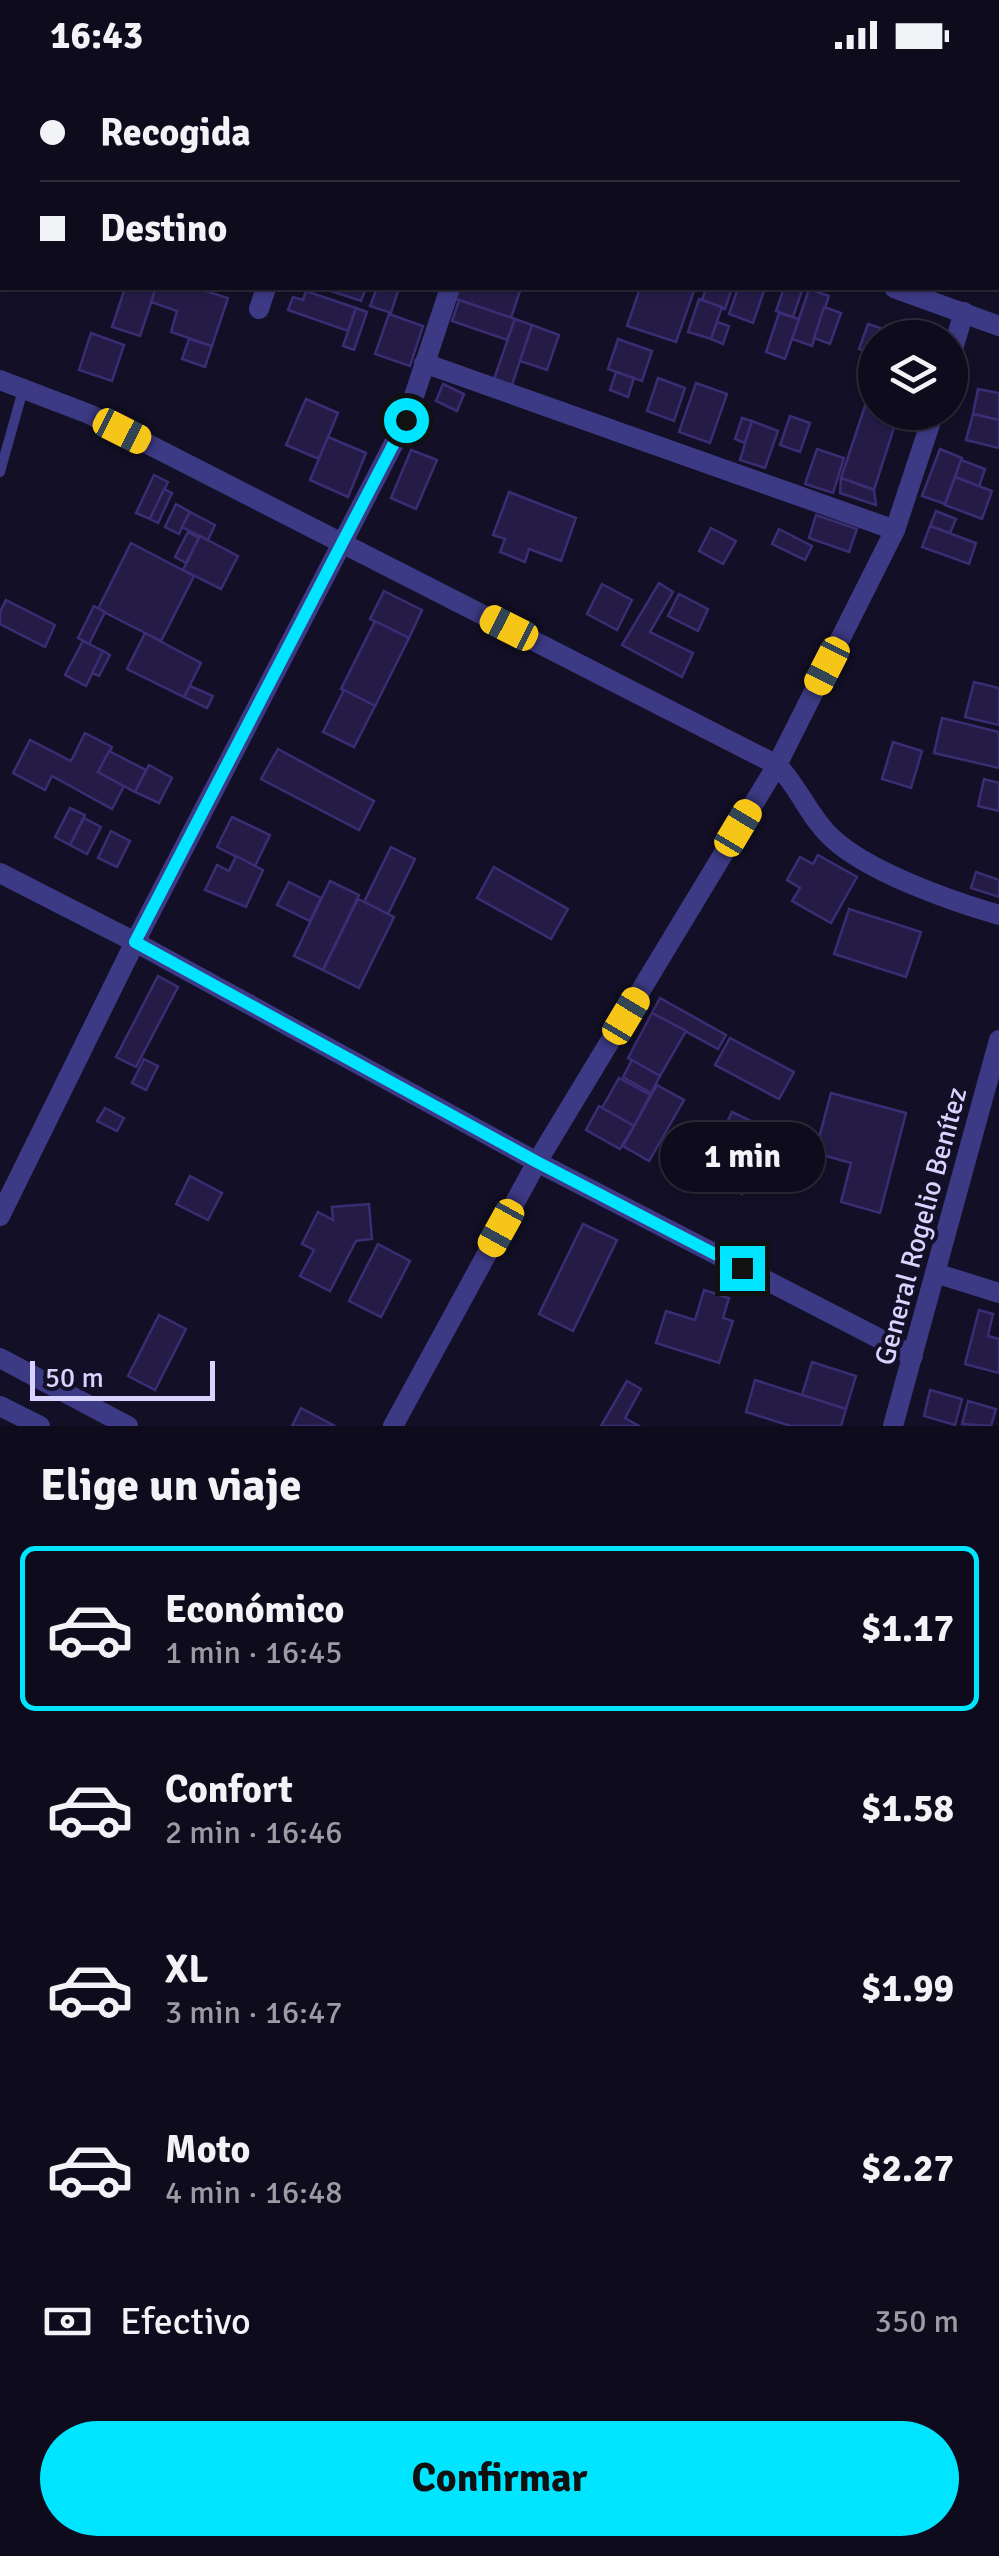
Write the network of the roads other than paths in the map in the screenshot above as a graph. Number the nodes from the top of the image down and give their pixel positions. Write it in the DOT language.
graph roads {
  1 [pos="265,290"];
  2 [pos="449,290"];
  3 [pos="900,290"];
  4 [pos="259,309"];
  5 [pos="964,312"];
  6 [pos="962,320"];
  7 [pos="999,326"];
  8 [pos="424,363"];
  9 [pos="0,380"];
  10 [pos="24,389"];
  11 [pos="928,430"];
  12 [pos="0,472"];
  13 [pos="896,530"];
  14 [pos="342,542"];
  15 [pos="777,765"];
  16 [pos="0,874"];
  17 [pos="999,916"];
  18 [pos="135,942"];
  19 [pos="999,1040"];
  20 [pos="537,1162"];
  21 [pos="0,1216"];
  22 [pos="935,1273"];
  23 [pos="999,1294"];
  24 [pos="912,1356"];
  25 [pos="0,1358"];
  26 [pos="0,1406"];
  27 [pos="40,1426"];
  28 [pos="128,1426"];
  29 [pos="393,1426"];
  30 [pos="893,1426"];
  1 -- 4 [label="street"];
  2 -- 8 [label="street"];
  3 -- 5 [label="street"];
  5 -- 6 [label="street"];
  5 -- 7 [label="street"];
  8 -- 13 [label="street"];
  8 -- 14 [label="street"];
  9 -- 10 [label="street"];
  10 -- 12 [label="lane"];
  10 -- 14 [label="street"];
  11 -- 13 [label="street"];
  13 -- 15 [label="street"];
  14 -- 15 [label="street"];
  14 -- 18 [label="street"];
  15 -- 17 [label="street"];
  15 -- 20 [label="street"];
  16 -- 18 [label="street"];
  18 -- 20 [label="street"];
  18 -- 21 [label="street"];
  19 -- 22 [label="street, General Rogelio Benítez"];
  20 -- 24 [label="street"];
  20 -- 29 [label="street"];
  22 -- 23 [label="street"];
  22 -- 24 [label="street, General Rogelio Benítez"];
  24 -- 30 [label="street, General Rogelio Benítez"];
  25 -- 28 [label="street"];
  26 -- 27 [label="street"];
}
